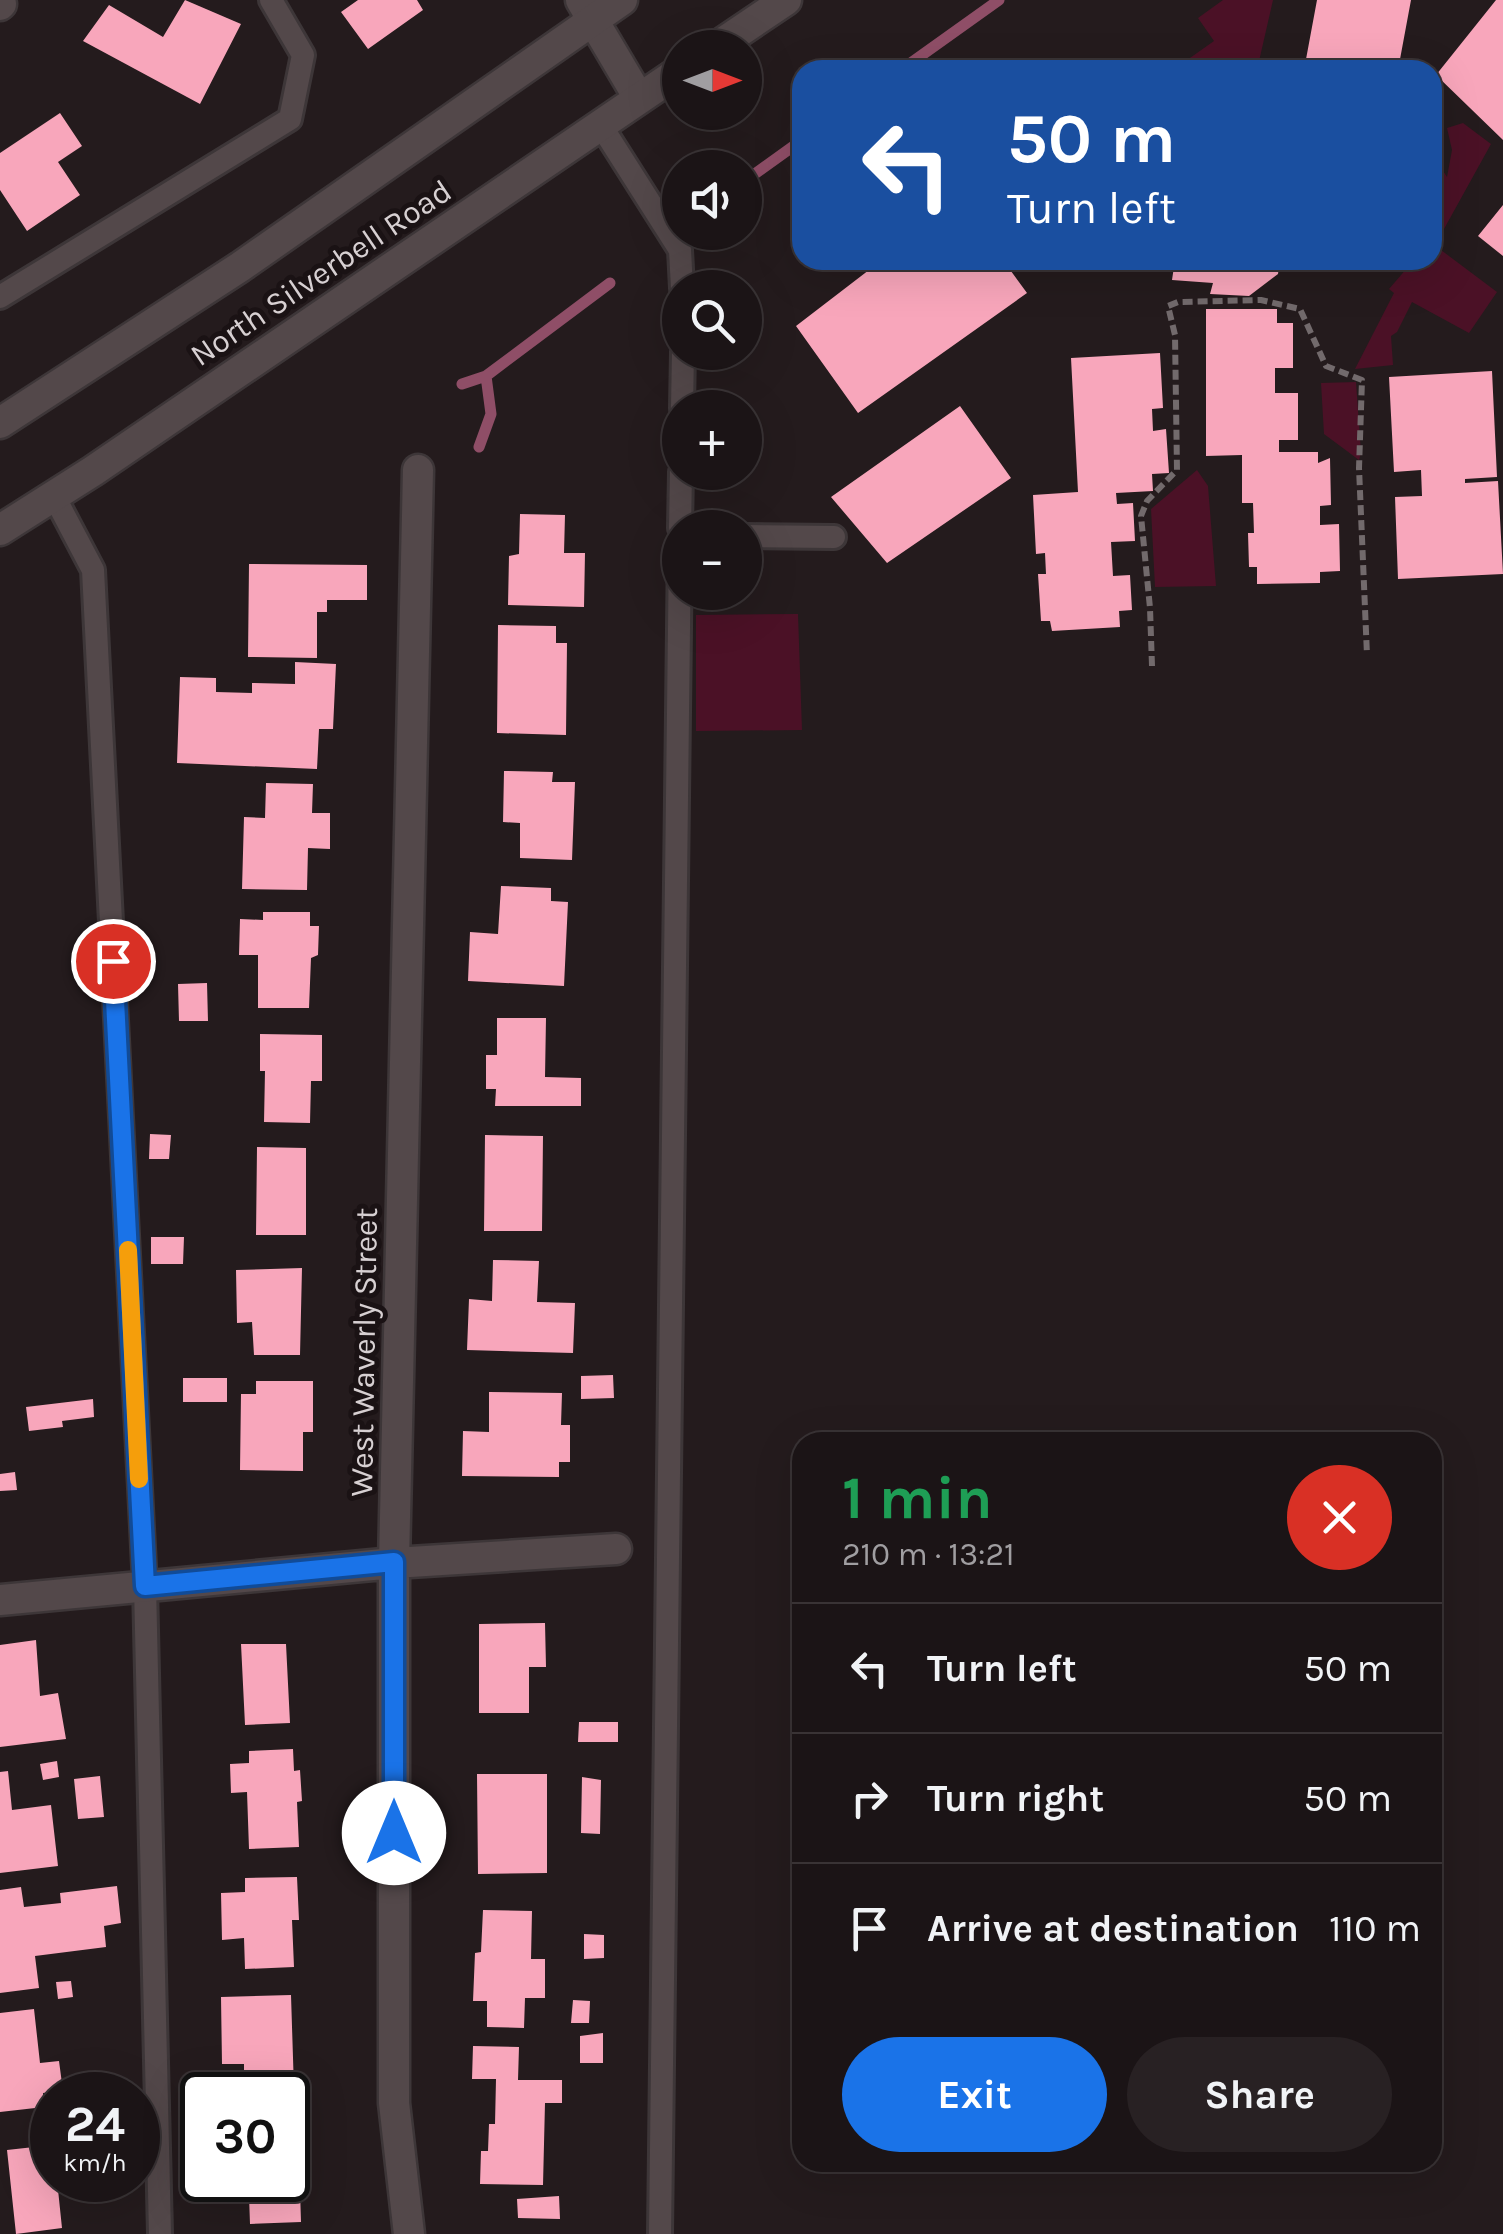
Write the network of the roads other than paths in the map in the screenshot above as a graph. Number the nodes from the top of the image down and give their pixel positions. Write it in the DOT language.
graph roads {
  1 [pos="271,0"];
  2 [pos="622,0"];
  3 [pos="786,0"];
  4 [pos="588,9"];
  5 [pos="742,30"];
  6 [pos="662,82"];
  7 [pos="638,98"];
  8 [pos="600,124"];
  9 [pos="681,270"];
  10 [pos="0,297"];
  11 [pos="0,423"];
  12 [pos="418,470"];
  13 [pos="54,496"];
  14 [pos="0,530"];
  15 [pos="762,536"];
  16 [pos="834,537"];
  17 [pos="679,610"];
  18 [pos="616,1548"];
  19 [pos="394,1562"];
  20 [pos="145,1586"];
  21 [pos="0,1600"];
  22 [pos="160,2234"];
  23 [pos="409,2234"];
  24 [pos="660,2234"];
  1 -- 10 [label="lane"];
  2 -- 4 [label="street, North Silverbell Road"];
  3 -- 5 [label="street"];
  4 -- 7 [label="street"];
  4 -- 11 [label="street, North Silverbell Road"];
  6 -- 7 [label="street, North Silverbell Road"];
  7 -- 8 [label="street, North Silverbell Road"];
  8 -- 9 [label="lane"];
  8 -- 13 [label="street, North Silverbell Road"];
  12 -- 19 [label="street, West Waverly Street"];
  13 -- 14 [label="street, North Silverbell Road"];
  13 -- 20 [label="lane"];
  15 -- 16 [label="lane"];
  17 -- 24 [label="lane"];
  18 -- 19 [label="street"];
  19 -- 20 [label="street"];
  19 -- 23 [label="street, West Waverly Street"];
  20 -- 21 [label="street"];
  20 -- 22 [label="lane"];
}
